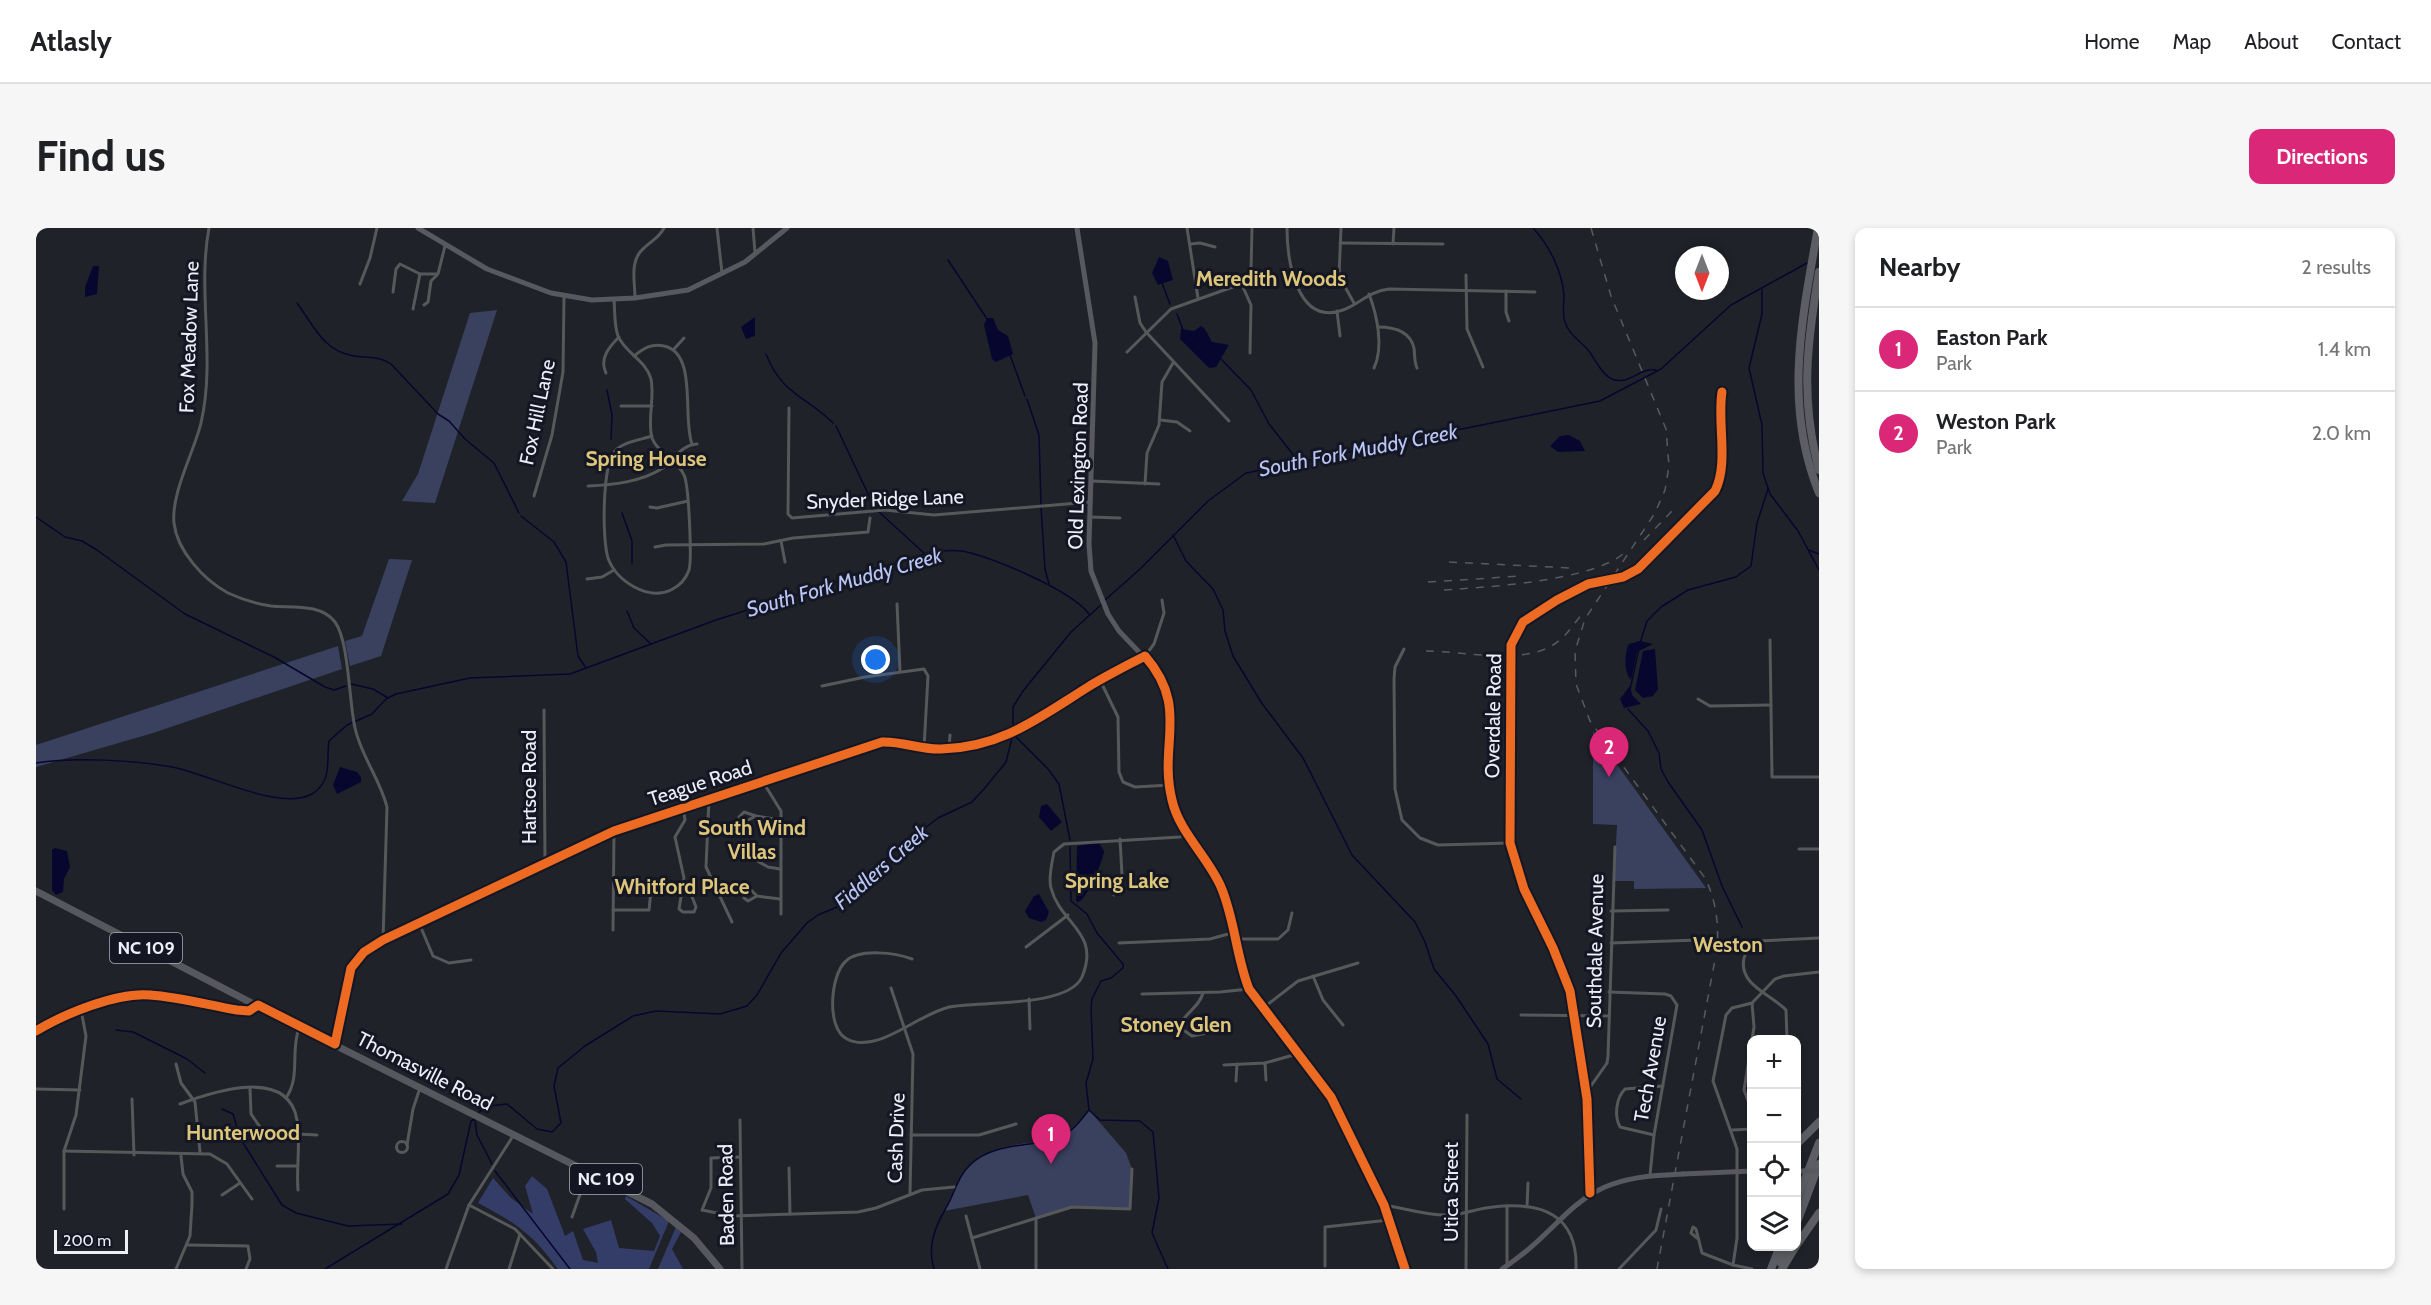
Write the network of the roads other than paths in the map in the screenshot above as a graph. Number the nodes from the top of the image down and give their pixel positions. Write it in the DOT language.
graph roads {
  1 [pos="209,228"];
  2 [pos="377,228"];
  3 [pos="418,228"];
  4 [pos="432,228"];
  5 [pos="664,228"];
  6 [pos="717,228"];
  7 [pos="753,228"];
  8 [pos="787,228"];
  9 [pos="1077,228"];
  10 [pos="1187,228"];
  11 [pos="1252,228"];
  12 [pos="1287,228"];
  13 [pos="1341,228"];
  14 [pos="1394,228"];
  15 [pos="1818,228"];
  16 [pos="432,236"];
  17 [pos="1340,243"];
  18 [pos="446,244"];
  19 [pos="1190,244"];
  20 [pos="1393,244"];
  21 [pos="1443,244"];
  22 [pos="1215,248"];
  23 [pos="756,254"];
  24 [pos="1815,270"];
  25 [pos="420,274"];
  26 [pos="438,274"];
  27 [pos="723,274"];
  28 [pos="1466,275"];
  29 [pos="360,284"];
  30 [pos="1242,285"];
  31 [pos="1466,290"];
  32 [pos="1506,291"];
  33 [pos="393,292"];
  34 [pos="1535,292"];
  35 [pos="1369,294"];
  36 [pos="564,297"];
  37 [pos="1135,297"];
  38 [pos="635,298"];
  39 [pos="1198,298"];
  40 [pos="614,300"];
  41 [pos="1354,303"];
  42 [pos="424,305"];
  43 [pos="413,309"];
  44 [pos="1337,311"];
  45 [pos="1509,321"];
  46 [pos="1378,327"];
  47 [pos="1146,332"];
  48 [pos="1340,336"];
  49 [pos="619,337"];
  50 [pos="684,338"];
  51 [pos="674,349"];
  52 [pos="1127,352"];
  53 [pos="1250,353"];
  54 [pos="634,356"];
  55 [pos="1173,362"];
  56 [pos="1374,368"];
  57 [pos="1418,368"];
  58 [pos="1483,368"];
  59 [pos="606,373"];
  60 [pos="1722,392"];
  61 [pos="621,406"];
  62 [pos="652,406"];
  63 [pos="789,408"];
  64 [pos="1160,420"];
  65 [pos="1229,421"];
  66 [pos="1190,431"];
  67 [pos="652,436"];
  68 [pos="692,444"];
  69 [pos="697,444"];
  70 [pos="671,460"];
  71 [pos="1819,470"];
  72 [pos="1091,481"];
  73 [pos="1145,484"];
  74 [pos="1159,484"];
  75 [pos="606,485"];
  76 [pos="588,486"];
  77 [pos="1819,493"];
  78 [pos="534,496"];
  79 [pos="688,501"];
  80 [pos="1090,502"];
  81 [pos="650,507"];
  82 [pos="1090,517"];
  83 [pos="870,518"];
  84 [pos="1120,518"];
  85 [pos="781,541"];
  86 [pos="690,544"];
  87 [pos="655,547"];
  88 [pos="785,562"];
  89 [pos="614,570"];
  90 [pos="586,579"];
  91 [pos="1162,600"];
  92 [pos="897,604"];
  93 [pos="1770,640"];
  94 [pos="1404,649"];
  95 [pos="1145,656"];
  96 [pos="900,672"];
  97 [pos="1100,680"];
  98 [pos="822,686"];
  99 [pos="1698,699"];
  100 [pos="1771,705"];
  101 [pos="544,710"];
  102 [pos="950,735"];
  103 [pos="924,748"];
  104 [pos="949,748"];
  105 [pos="1819,777"];
  106 [pos="763,782"];
  107 [pos="1170,785"];
  108 [pos="709,799"];
  109 [pos="683,807"];
  110 [pos="756,816"];
  111 [pos="781,820"];
  112 [pos="614,831"];
  113 [pos="1188,833"];
  114 [pos="1120,839"];
  115 [pos="1510,843"];
  116 [pos="1615,847"];
  117 [pos="736,849"];
  118 [pos="1799,849"];
  119 [pos="1819,849"];
  120 [pos="545,863"];
  121 [pos="780,869"];
  122 [pos="652,881"];
  123 [pos="36,891"];
  124 [pos="683,892"];
  125 [pos="1114,895"];
  126 [pos="757,896"];
  127 [pos="780,899"];
  128 [pos="613,910"];
  129 [pos="1668,910"];
  130 [pos="1611,911"];
  131 [pos="1292,913"];
  132 [pos="781,914"];
  133 [pos="1068,915"];
  134 [pos="732,922"];
  135 [pos="419,923"];
  136 [pos="613,930"];
  137 [pos="1234,935"];
  138 [pos="1819,938"];
  139 [pos="383,940"];
  140 [pos="1698,940"];
  141 [pos="1119,943"];
  142 [pos="1611,943"];
  143 [pos="1026,947"];
  144 [pos="912,959"];
  145 [pos="471,960"];
  146 [pos="1358,963"];
  147 [pos="1819,972"];
  148 [pos="1313,976"];
  149 [pos="891,988"];
  150 [pos="1249,989"];
  151 [pos="1763,991"];
  152 [pos="1609,992"];
  153 [pos="1203,993"];
  154 [pos="1142,994"];
  155 [pos="1029,999"];
  156 [pos="1752,1003"];
  157 [pos="258,1005"];
  158 [pos="1262,1009"];
  159 [pos="81,1010"];
  160 [pos="1521,1016"];
  161 [pos="1573,1016"];
  162 [pos="1609,1016"];
  163 [pos="1343,1025"];
  164 [pos="1148,1026"];
  165 [pos="299,1027"];
  166 [pos="906,1027"];
  167 [pos="1179,1027"];
  168 [pos="1030,1029"];
  169 [pos="36,1031"];
  170 [pos="1207,1033"];
  171 [pos="1787,1035"];
  172 [pos="335,1044"];
  173 [pos="1298,1053"];
  174 [pos="176,1064"];
  175 [pos="1237,1064"];
  176 [pos="1265,1064"];
  177 [pos="1224,1065"];
  178 [pos="1266,1080"];
  179 [pos="1236,1081"];
  180 [pos="1663,1086"];
  181 [pos="421,1087"];
  182 [pos="250,1088"];
  183 [pos="36,1089"];
  184 [pos="80,1090"];
  185 [pos="1586,1093"];
  186 [pos="286,1098"];
  187 [pos="1747,1098"];
  188 [pos="132,1099"];
  189 [pos="193,1099"];
  190 [pos="180,1104"];
  191 [pos="1467,1115"];
  192 [pos="740,1120"];
  193 [pos="1819,1122"];
  194 [pos="1016,1124"];
  195 [pos="260,1127"];
  196 [pos="1747,1129"];
  197 [pos="1732,1130"];
  198 [pos="410,1132"];
  199 [pos="297,1134"];
  200 [pos="514,1134"];
  201 [pos="317,1135"];
  202 [pos="911,1135"];
  203 [pos="1654,1135"];
  204 [pos="400,1142"];
  205 [pos="1799,1143"];
  206 [pos="1819,1143"];
  207 [pos="407,1145"];
  208 [pos="64,1151"];
  209 [pos="200,1153"];
  210 [pos="134,1155"];
  211 [pos="181,1155"];
  212 [pos="740,1157"];
  213 [pos="1819,1164"];
  214 [pos="277,1166"];
  215 [pos="296,1166"];
  216 [pos="789,1167"];
  217 [pos="1132,1169"];
  218 [pos="589,1170"];
  219 [pos="1737,1171"];
  220 [pos="1747,1171"];
  221 [pos="1819,1171"];
  222 [pos="1801,1172"];
  223 [pos="1650,1175"];
  224 [pos="240,1183"];
  225 [pos="1528,1183"];
  226 [pos="954,1187"];
  227 [pos="298,1190"];
  228 [pos="910,1193"];
  229 [pos="1590,1193"];
  230 [pos="222,1195"];
  231 [pos="1799,1197"];
  232 [pos="252,1199"];
  233 [pos="469,1204"];
  234 [pos="1384,1205"];
  235 [pos="1506,1206"];
  236 [pos="1527,1207"];
  237 [pos="64,1209"];
  238 [pos="1661,1209"];
  239 [pos="1466,1212"];
  240 [pos="1819,1213"];
  241 [pos="790,1214"];
  242 [pos="1801,1214"];
  243 [pos="741,1215"];
  244 [pos="966,1216"];
  245 [pos="572,1217"];
  246 [pos="1036,1218"];
  247 [pos="1560,1218"];
  248 [pos="1390,1220"];
  249 [pos="520,1234"];
  250 [pos="972,1238"];
  251 [pos="1697,1238"];
  252 [pos="1801,1239"];
  253 [pos="188,1245"];
  254 [pos="1776,1251"];
  255 [pos="1786,1251"];
  256 [pos="1793,1251"];
  257 [pos="1733,1265"];
  258 [pos="1325,1266"];
  259 [pos="1504,1268"];
  260 [pos="176,1269"];
  261 [pos="246,1269"];
  262 [pos="446,1269"];
  263 [pos="509,1269"];
  264 [pos="554,1269"];
  265 [pos="720,1269"];
  266 [pos="742,1269"];
  267 [pos="980,1269"];
  268 [pos="1036,1269"];
  269 [pos="1405,1269"];
  270 [pos="1466,1269"];
  271 [pos="1576,1269"];
  272 [pos="1619,1269"];
  273 [pos="1752,1269"];
  274 [pos="1770,1269"];
  275 [pos="1780,1269"];
  1 -- 139 [label="street, Fox Meadow Lane"];
  2 -- 29 [label="street"];
  3 -- 16 [label="street"];
  4 -- 16 [label="street"];
  5 -- 38 [label="street"];
  6 -- 27 [label="street"];
  7 -- 23 [label="street"];
  8 -- 23 [label="street"];
  9 -- 72 [label="street, Old Lexington Road"];
  10 -- 19 [label="street"];
  11 -- 30 [label="street"];
  12 -- 44 [label="street"];
  13 -- 17 [label="street"];
  14 -- 20 [label="street"];
  15 -- 24 [label="highway"];
  16 -- 18 [label="street"];
  17 -- 20 [label="street"];
  17 -- 41 [label="street"];
  18 -- 26 [label="street"];
  18 -- 36 [label="street"];
  19 -- 22 [label="street"];
  19 -- 39 [label="street"];
  20 -- 21 [label="street"];
  23 -- 27 [label="street"];
  24 -- 71 [label="highway"];
  24 -- 77 [label="highway"];
  25 -- 26 [label="street"];
  25 -- 33 [label="street"];
  25 -- 43 [label="street"];
  26 -- 42 [label="street"];
  27 -- 38 [label="street"];
  28 -- 31 [label="street"];
  30 -- 39 [label="street"];
  30 -- 53 [label="street"];
  31 -- 32 [label="street"];
  31 -- 35 [label="street"];
  31 -- 58 [label="street"];
  32 -- 34 [label="street"];
  32 -- 45 [label="street"];
  35 -- 41 [label="street"];
  35 -- 46 [label="street"];
  36 -- 40 [label="street"];
  36 -- 78 [label="street, Fox Hill Lane"];
  37 -- 47 [label="street"];
  38 -- 40 [label="street"];
  39 -- 47 [label="street"];
  40 -- 49 [label="street"];
  41 -- 44 [label="street"];
  44 -- 48 [label="street"];
  46 -- 56 [label="street"];
  46 -- 57 [label="street"];
  47 -- 52 [label="street"];
  47 -- 55 [label="street"];
  49 -- 54 [label="street"];
  49 -- 59 [label="street"];
  50 -- 51 [label="street"];
  51 -- 54 [label="street"];
  51 -- 68 [label="street"];
  54 -- 62 [label="street"];
  55 -- 64 [label="street"];
  55 -- 65 [label="street"];
  60 -- 115 [label="street, Overdale Road"];
  61 -- 62 [label="street"];
  62 -- 67 [label="street"];
  63 -- 80 [label="street, Snyder Ridge Lane"];
  64 -- 66 [label="street"];
  64 -- 73 [label="street"];
  67 -- 70 [label="street"];
  67 -- 75 [label="street"];
  68 -- 69 [label="street"];
  68 -- 70 [label="street"];
  70 -- 75 [label="street"];
  70 -- 79 [label="street"];
  72 -- 73 [label="street"];
  72 -- 80 [label="street, Old Lexington Road"];
  73 -- 74 [label="street"];
  75 -- 76 [label="street"];
  75 -- 89 [label="street"];
  79 -- 81 [label="street"];
  79 -- 86 [label="street"];
  80 -- 82 [label="street, Old Lexington Road"];
  82 -- 84 [label="street"];
  82 -- 95 [label="street, Old Lexington Road"];
  83 -- 85 [label="street"];
  85 -- 86 [label="street"];
  85 -- 88 [label="street"];
  86 -- 87 [label="street"];
  86 -- 89 [label="street"];
  89 -- 90 [label="street"];
  91 -- 95 [label="street"];
  92 -- 96 [label="street"];
  93 -- 100 [label="street"];
  94 -- 115 [label="street"];
  95 -- 97 [label="street, Teague Road"];
  95 -- 107 [label="street, Old Lexington Road"];
  96 -- 98 [label="street"];
  96 -- 103 [label="street"];
  97 -- 104 [label="street, Teague Road"];
  97 -- 107 [label="street"];
  99 -- 100 [label="street"];
  100 -- 105 [label="street"];
  101 -- 120 [label="street, Hartsoe Road"];
  102 -- 104 [label="street"];
  103 -- 104 [label="street, Teague Road"];
  103 -- 106 [label="street, Teague Road"];
  106 -- 108 [label="street, Teague Road"];
  106 -- 111 [label="street"];
  107 -- 113 [label="street, Old Lexington Road"];
  108 -- 109 [label="street, Teague Road"];
  108 -- 134 [label="street"];
  109 -- 112 [label="street, Teague Road"];
  109 -- 124 [label="street"];
  110 -- 110 [label="street"];
  110 -- 111 [label="street"];
  111 -- 121 [label="street"];
  112 -- 120 [label="street, Teague Road"];
  112 -- 128 [label="street"];
  113 -- 114 [label="street"];
  113 -- 137 [label="street, Old Lexington Road"];
  114 -- 125 [label="street"];
  114 -- 133 [label="street"];
  115 -- 161 [label="street, Overdale Road"];
  116 -- 130 [label="street, Southdale Avenue"];
  117 -- 121 [label="street"];
  118 -- 119 [label="street"];
  120 -- 135 [label="street, Teague Road"];
  121 -- 127 [label="street"];
  122 -- 128 [label="street"];
  123 -- 157 [label="main road, Thomasville Road / NC 109"];
  124 -- 124 [label="street"];
  126 -- 127 [label="street"];
  127 -- 132 [label="street"];
  128 -- 136 [label="street"];
  129 -- 130 [label="street"];
  130 -- 142 [label="street, Southdale Avenue"];
  131 -- 137 [label="street"];
  133 -- 143 [label="street"];
  133 -- 155 [label="street"];
  135 -- 139 [label="street, Teague Road"];
  135 -- 145 [label="street"];
  137 -- 141 [label="street"];
  137 -- 150 [label="street, Old Lexington Road"];
  138 -- 151 [label="street"];
  139 -- 172 [label="street, Teague Road"];
  140 -- 142 [label="street"];
  142 -- 152 [label="street, Southdale Avenue"];
  144 -- 166 [label="street"];
  146 -- 148 [label="street"];
  147 -- 151 [label="street"];
  148 -- 158 [label="street"];
  148 -- 163 [label="street"];
  149 -- 166 [label="street, Cash Drive"];
  150 -- 153 [label="street"];
  150 -- 158 [label="street, Old Lexington Road"];
  151 -- 156 [label="street"];
  151 -- 171 [label="street"];
  152 -- 162 [label="street, Southdale Avenue"];
  152 -- 180 [label="street, Tech Avenue"];
  153 -- 154 [label="street"];
  153 -- 167 [label="street"];
  155 -- 166 [label="street"];
  155 -- 168 [label="street"];
  156 -- 187 [label="street"];
  156 -- 197 [label="street"];
  157 -- 159 [label="street"];
  157 -- 165 [label="main road, Thomasville Road / NC 109"];
  158 -- 173 [label="street, Old Lexington Road"];
  159 -- 169 [label="street"];
  159 -- 184 [label="street"];
  160 -- 161 [label="street"];
  161 -- 162 [label="street"];
  161 -- 185 [label="street, Overdale Road"];
  162 -- 185 [label="street, Southdale Avenue"];
  164 -- 167 [label="street"];
  165 -- 172 [label="main road, Thomasville Road / NC 109"];
  165 -- 186 [label="street"];
  166 -- 202 [label="street, Cash Drive"];
  167 -- 170 [label="street"];
  172 -- 181 [label="main road, Thomasville Road / NC 109"];
  173 -- 176 [label="street"];
  173 -- 234 [label="street, Old Lexington Road"];
  174 -- 189 [label="street"];
  175 -- 176 [label="street"];
  175 -- 177 [label="street"];
  175 -- 179 [label="street"];
  176 -- 178 [label="street"];
  180 -- 203 [label="street, Tech Avenue"];
  180 -- 203 [label="street"];
  181 -- 198 [label="street"];
  181 -- 200 [label="main road, Thomasville Road / NC 109"];
  182 -- 186 [label="street"];
  182 -- 189 [label="street"];
  182 -- 195 [label="street"];
  183 -- 184 [label="street"];
  184 -- 208 [label="street"];
  185 -- 229 [label="street"];
  186 -- 199 [label="street"];
  188 -- 210 [label="street"];
  189 -- 190 [label="street"];
  189 -- 209 [label="street"];
  191 -- 239 [label="street, Utica Street"];
  192 -- 212 [label="street, Baden Road"];
  193 -- 205 [label="highway"];
  194 -- 202 [label="street"];
  196 -- 197 [label="street"];
  197 -- 219 [label="street"];
  198 -- 204 [label="street"];
  198 -- 207 [label="street"];
  199 -- 201 [label="street"];
  199 -- 215 [label="street"];
  200 -- 218 [label="main road, Thomasville Road / NC 109"];
  200 -- 233 [label="street"];
  202 -- 228 [label="street, Cash Drive"];
  203 -- 223 [label="street, Tech Avenue"];
  204 -- 207 [label="street"];
  204 -- 207 [label="street"];
  206 -- 231 [label="highway"];
  208 -- 210 [label="street"];
  208 -- 237 [label="street"];
  209 -- 211 [label="street"];
  209 -- 224 [label="street"];
  210 -- 211 [label="street"];
  211 -- 253 [label="street"];
  212 -- 243 [label="street, Baden Road"];
  212 -- 243 [label="street, Cash Drive"];
  213 -- 242 [label="highway"];
  214 -- 215 [label="street"];
  215 -- 227 [label="street"];
  216 -- 241 [label="street"];
  217 -- 246 [label="street"];
  218 -- 245 [label="street"];
  218 -- 265 [label="main road, Thomasville Road / NC 109"];
  219 -- 220 [label="street"];
  219 -- 223 [label="street, bridge"];
  219 -- 257 [label="street"];
  221 -- 222 [label="street, bridge"];
  223 -- 229 [label="street"];
  224 -- 230 [label="street"];
  224 -- 232 [label="street"];
  225 -- 236 [label="street"];
  226 -- 228 [label="street"];
  228 -- 241 [label="street, Cash Drive"];
  229 -- 247 [label="street"];
  233 -- 249 [label="street"];
  233 -- 262 [label="street"];
  234 -- 239 [label="street"];
  234 -- 248 [label="street, Old Lexington Road"];
  235 -- 236 [label="street"];
  235 -- 239 [label="street"];
  235 -- 259 [label="street"];
  236 -- 247 [label="street"];
  238 -- 272 [label="street"];
  239 -- 270 [label="street, Utica Street"];
  240 -- 252 [label="highway"];
  241 -- 243 [label="street, Cash Drive"];
  243 -- 266 [label="street, Baden Road"];
  244 -- 250 [label="street"];
  246 -- 250 [label="street"];
  246 -- 268 [label="street"];
  247 -- 259 [label="street"];
  247 -- 271 [label="street"];
  248 -- 258 [label="street"];
  248 -- 269 [label="street, Old Lexington Road"];
  249 -- 263 [label="street"];
  249 -- 264 [label="street"];
  250 -- 267 [label="street"];
  251 -- 257 [label="street"];
  253 -- 260 [label="street"];
  253 -- 261 [label="street"];
  254 -- 274 [label="highway"];
  255 -- 275 [label="highway"];
  256 -- 275 [label="highway"];
  257 -- 273 [label="street"];
}
